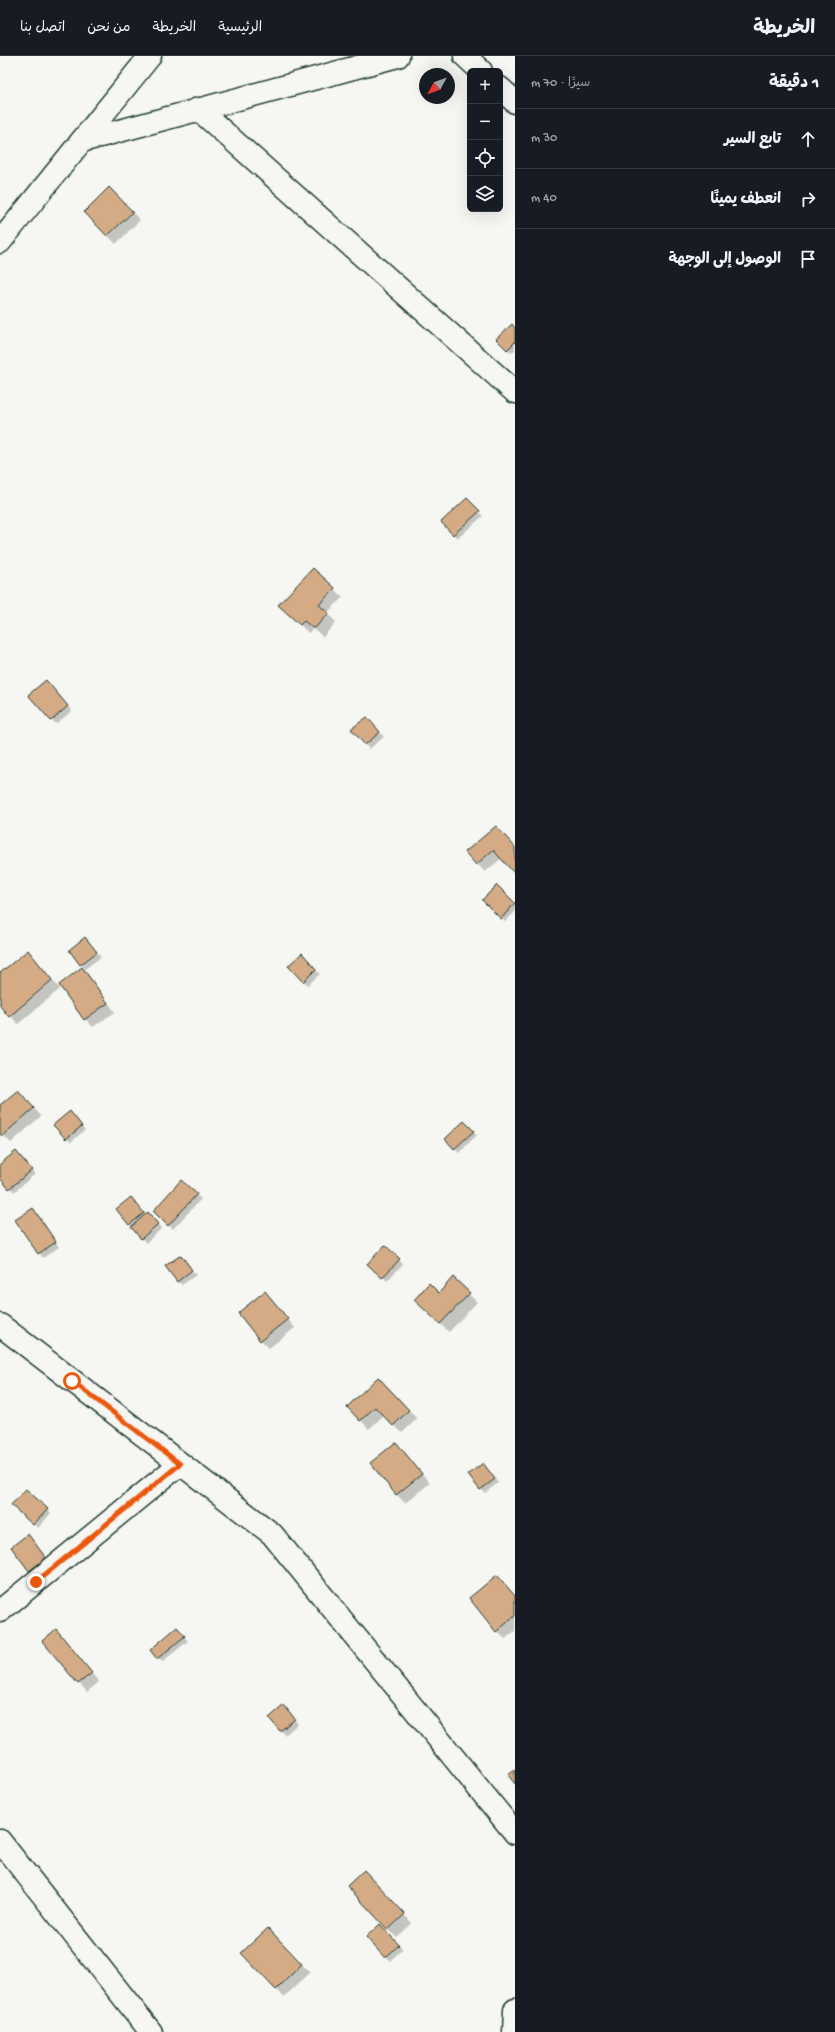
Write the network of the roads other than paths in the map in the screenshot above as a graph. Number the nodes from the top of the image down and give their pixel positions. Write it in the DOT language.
graph roads {
  1 [pos="150,56"];
  2 [pos="398,56"];
  3 [pos="465,56"];
  4 [pos="479,68"];
  5 [pos="503,91"];
  6 [pos="515,102"];
  7 [pos="198,109"];
  8 [pos="82,141"];
  9 [pos="0,242"];
  10 [pos="515,392"];
  11 [pos="0,1326"];
  12 [pos="180,1464"];
  13 [pos="0,1611"];
  14 [pos="515,1833"];
  15 [pos="0,1841"];
  16 [pos="515,2010"];
  17 [pos="151,2032"];
  18 [pos="514,2032"];
  1 -- 8 [label="street"];
  2 -- 7 [label="street"];
  3 -- 4 [label="street"];
  5 -- 6 [label="street"];
  7 -- 8 [label="street"];
  7 -- 10 [label="street"];
  8 -- 9 [label="street"];
  11 -- 12 [label="street"];
  12 -- 13 [label="street"];
  12 -- 14 [label="street"];
  15 -- 17 [label="street"];
  16 -- 18 [label="street"];
}
